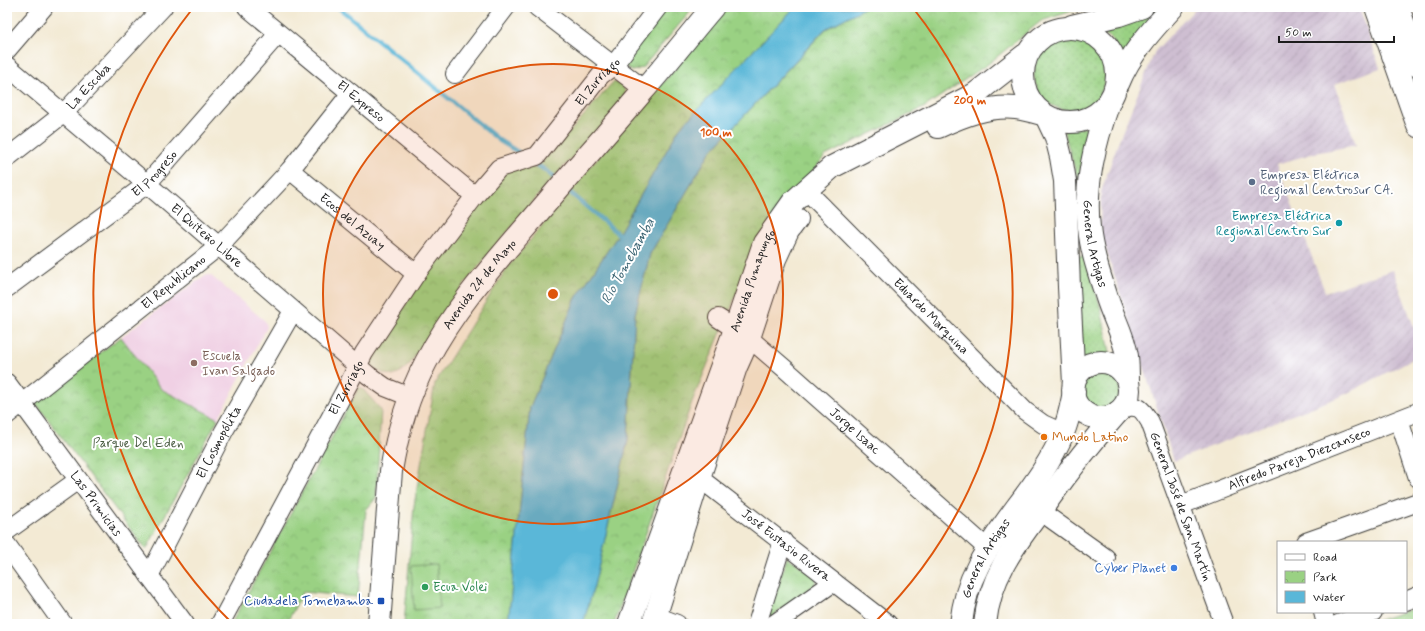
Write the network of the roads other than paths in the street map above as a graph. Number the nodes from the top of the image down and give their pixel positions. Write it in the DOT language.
graph roads {
  1 [pos="44,7"];
  2 [pos="163,7"];
  3 [pos="247,7"];
  4 [pos="506,7"];
  5 [pos="537,7"];
  6 [pos="658,7"];
  7 [pos="713,7"];
  8 [pos="1142,7"];
  9 [pos="1173,7"];
  10 [pos="1376,7"];
  11 [pos="1398,7"];
  12 [pos="1067,27"];
  13 [pos="278,34"];
  14 [pos="7,50"];
  15 [pos="1025,55"];
  16 [pos="7,66"];
  17 [pos="613,66"];
  18 [pos="1418,66"];
  19 [pos="455,74"];
  20 [pos="645,90"];
  21 [pos="351,94"];
  22 [pos="1413,96"];
  23 [pos="1112,97"];
  24 [pos="63,114"];
  25 [pos="1045,115"];
  26 [pos="1418,126"];
  27 [pos="7,158"];
  28 [pos="290,170"];
  29 [pos="148,184"];
  30 [pos="810,194"];
  31 [pos="475,196"];
  32 [pos="219,246"];
  33 [pos="416,274"];
  34 [pos="7,288"];
  35 [pos="293,311"];
  36 [pos="734,328"];
  37 [pos="358,366"];
  38 [pos="7,383"];
  39 [pos="1128,384"];
  40 [pos="1074,388"];
  41 [pos="410,397"];
  42 [pos="22,403"];
  43 [pos="1120,410"];
  44 [pos="1418,412"];
  45 [pos="7,414"];
  46 [pos="1399,420"];
  47 [pos="1063,433"];
  48 [pos="692,472"];
  49 [pos="1418,478"];
  50 [pos="78,480"];
  51 [pos="1418,502"];
  52 [pos="1181,505"];
  53 [pos="1040,511"];
  54 [pos="7,531"];
  55 [pos="1309,541"];
  56 [pos="783,542"];
  57 [pos="7,545"];
  58 [pos="988,549"];
  59 [pos="1106,558"];
  60 [pos="149,576"];
  61 [pos="834,582"];
  62 [pos="1418,596"];
  63 [pos="1407,600"];
  64 [pos="1323,613"];
  65 [pos="1370,613"];
  66 [pos="654,620"];
  67 [pos="63,624"];
  68 [pos="185,624"];
  69 [pos="220,624"];
  70 [pos="379,624"];
  71 [pos="628,624"];
  72 [pos="677,624"];
  73 [pos="757,624"];
  74 [pos="774,624"];
  75 [pos="888,624"];
  76 [pos="961,624"];
  77 [pos="985,624"];
  78 [pos="1224,624"];
  79 [pos="1326,624"];
  80 [pos="1338,624"];
  1 -- 14 [label="street"];
  2 -- 24 [label="street, La Escoba"];
  3 -- 13 [label="street, El Expreso"];
  4 -- 19 [label="street"];
  5 -- 17 [label="street"];
  6 -- 17 [label="street, El Zurriago"];
  7 -- 20 [label="main road, Avenida 24 de Mayo"];
  8 -- 12 [label="main road"];
  9 -- 23 [label="main road"];
  10 -- 22 [label="main road"];
  11 -- 18 [label="main road"];
  12 -- 15 [label="main road"];
  12 -- 23 [label="main road"];
  13 -- 21 [label="street, El Expreso"];
  13 -- 29 [label="street, El Progreso"];
  15 -- 25 [label="main road"];
  15 -- 30 [label="main road, Avenida Pumapungo"];
  16 -- 24 [label="street, El Quiteño Libre"];
  17 -- 20 [label="street"];
  17 -- 31 [label="street, El Zurriago"];
  20 -- 41 [label="main road, Avenida 24 de Mayo"];
  21 -- 28 [label="street, El Republicano"];
  21 -- 31 [label="street, El Expreso"];
  22 -- 26 [label="main road"];
  23 -- 25 [label="main road"];
  23 -- 39 [label="main road, General Artigas"];
  24 -- 27 [label="street, La Escoba"];
  24 -- 29 [label="street, El Quiteño Libre"];
  25 -- 30 [label="main road, Avenida Pumapungo"];
  25 -- 40 [label="main road, General Artigas"];
  28 -- 32 [label="street, El Republicano"];
  28 -- 33 [label="street, Ecos del Azuay"];
  29 -- 32 [label="street, El Quiteño Libre"];
  29 -- 34 [label="street, El Progreso"];
  30 -- 36 [label="main road, Avenida Pumapungo"];
  30 -- 47 [label="street, Eduardo Marquina"];
  31 -- 33 [label="street, El Zurriago"];
  32 -- 35 [label="street, El Quiteño Libre"];
  32 -- 42 [label="street, El Republicano"];
  33 -- 37 [label="street, El Zurriago"];
  35 -- 37 [label="street, El Quiteño Libre"];
  35 -- 60 [label="street, El Cosmopólita"];
  36 -- 48 [label="main road, Avenida Pumapungo"];
  36 -- 58 [label="street, Jorge Isaac"];
  37 -- 41 [label="street, El Quiteño Libre"];
  37 -- 69 [label="street, El Zurriago"];
  38 -- 42 [label="street, Las Primicias"];
  39 -- 40 [label="main road, General Artigas"];
  39 -- 43 [label="main road, General Artigas"];
  40 -- 43 [label="main road, General Artigas"];
  40 -- 47 [label="main road, General Artigas"];
  41 -- 70 [label="main road, Avenida 24 de Mayo"];
  42 -- 45 [label="street, El Republicano"];
  42 -- 50 [label="street, Las Primicias"];
  43 -- 52 [label="street, General José de San Martín"];
  43 -- 53 [label="main road, General Artigas"];
  44 -- 46 [label="street, Alfredo Pareja Diezcanseco"];
  46 -- 49 [label="street"];
  46 -- 52 [label="street, Alfredo Pareja Diezcanseco"];
  47 -- 58 [label="main road, General Artigas"];
  48 -- 56 [label="street, José Eustasio Rivera"];
  48 -- 66 [label="main road, Avenida Pumapungo"];
  48 -- 71 [label="main road, Avenida Pumapungo"];
  50 -- 54 [label="street"];
  50 -- 60 [label="street, Las Primicias"];
  51 -- 55 [label="street"];
  52 -- 78 [label="street, General José de San Martín"];
  53 -- 59 [label="street"];
  53 -- 77 [label="main road, General Artigas"];
  56 -- 61 [label="street, José Eustasio Rivera"];
  56 -- 73 [label="street"];
  57 -- 67 [label="street"];
  58 -- 76 [label="main road, General Artigas"];
  60 -- 68 [label="street, Las Primicias"];
  61 -- 74 [label="street"];
  61 -- 75 [label="street, José Eustasio Rivera"];
  62 -- 63 [label="street"];
  64 -- 79 [label="street"];
  65 -- 80 [label="street"];
  66 -- 72 [label="street"];
}
